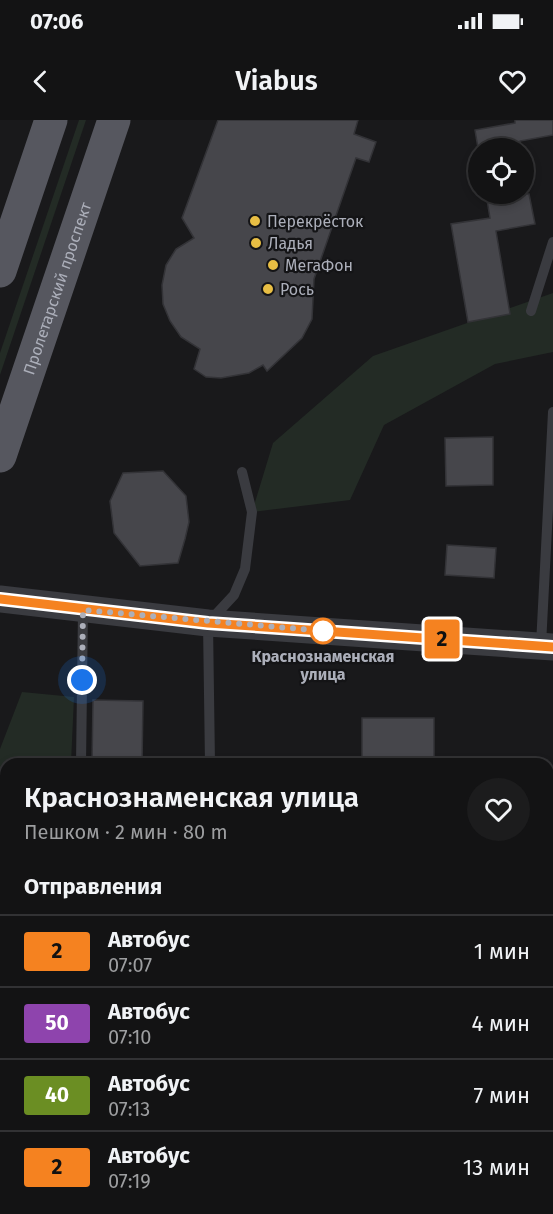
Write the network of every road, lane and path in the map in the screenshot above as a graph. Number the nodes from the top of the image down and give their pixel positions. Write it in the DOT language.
graph roads {
  1 [pos="51,120"];
  2 [pos="114,120"];
  3 [pos="553,242"];
  4 [pos="0,271"];
  5 [pos="531,311"];
  6 [pos="553,412"];
  7 [pos="0,456"];
  8 [pos="242,472"];
  9 [pos="0,598"];
  10 [pos="83,610"];
  11 [pos="208,623"];
  12 [pos="547,646"];
  13 [pos="81,758"];
  14 [pos="210,758"];
  1 -- 4 [label="main road"];
  2 -- 7 [label="main road, Пролетарский проспект"];
  3 -- 5 [label="lane"];
  6 -- 12 [label="lane"];
  8 -- 11 [label="lane"];
  9 -- 10 [label="street"];
  10 -- 11 [label="street"];
  10 -- 13 [label="lane"];
  11 -- 12 [label="street"];
  11 -- 14 [label="lane"];
}
